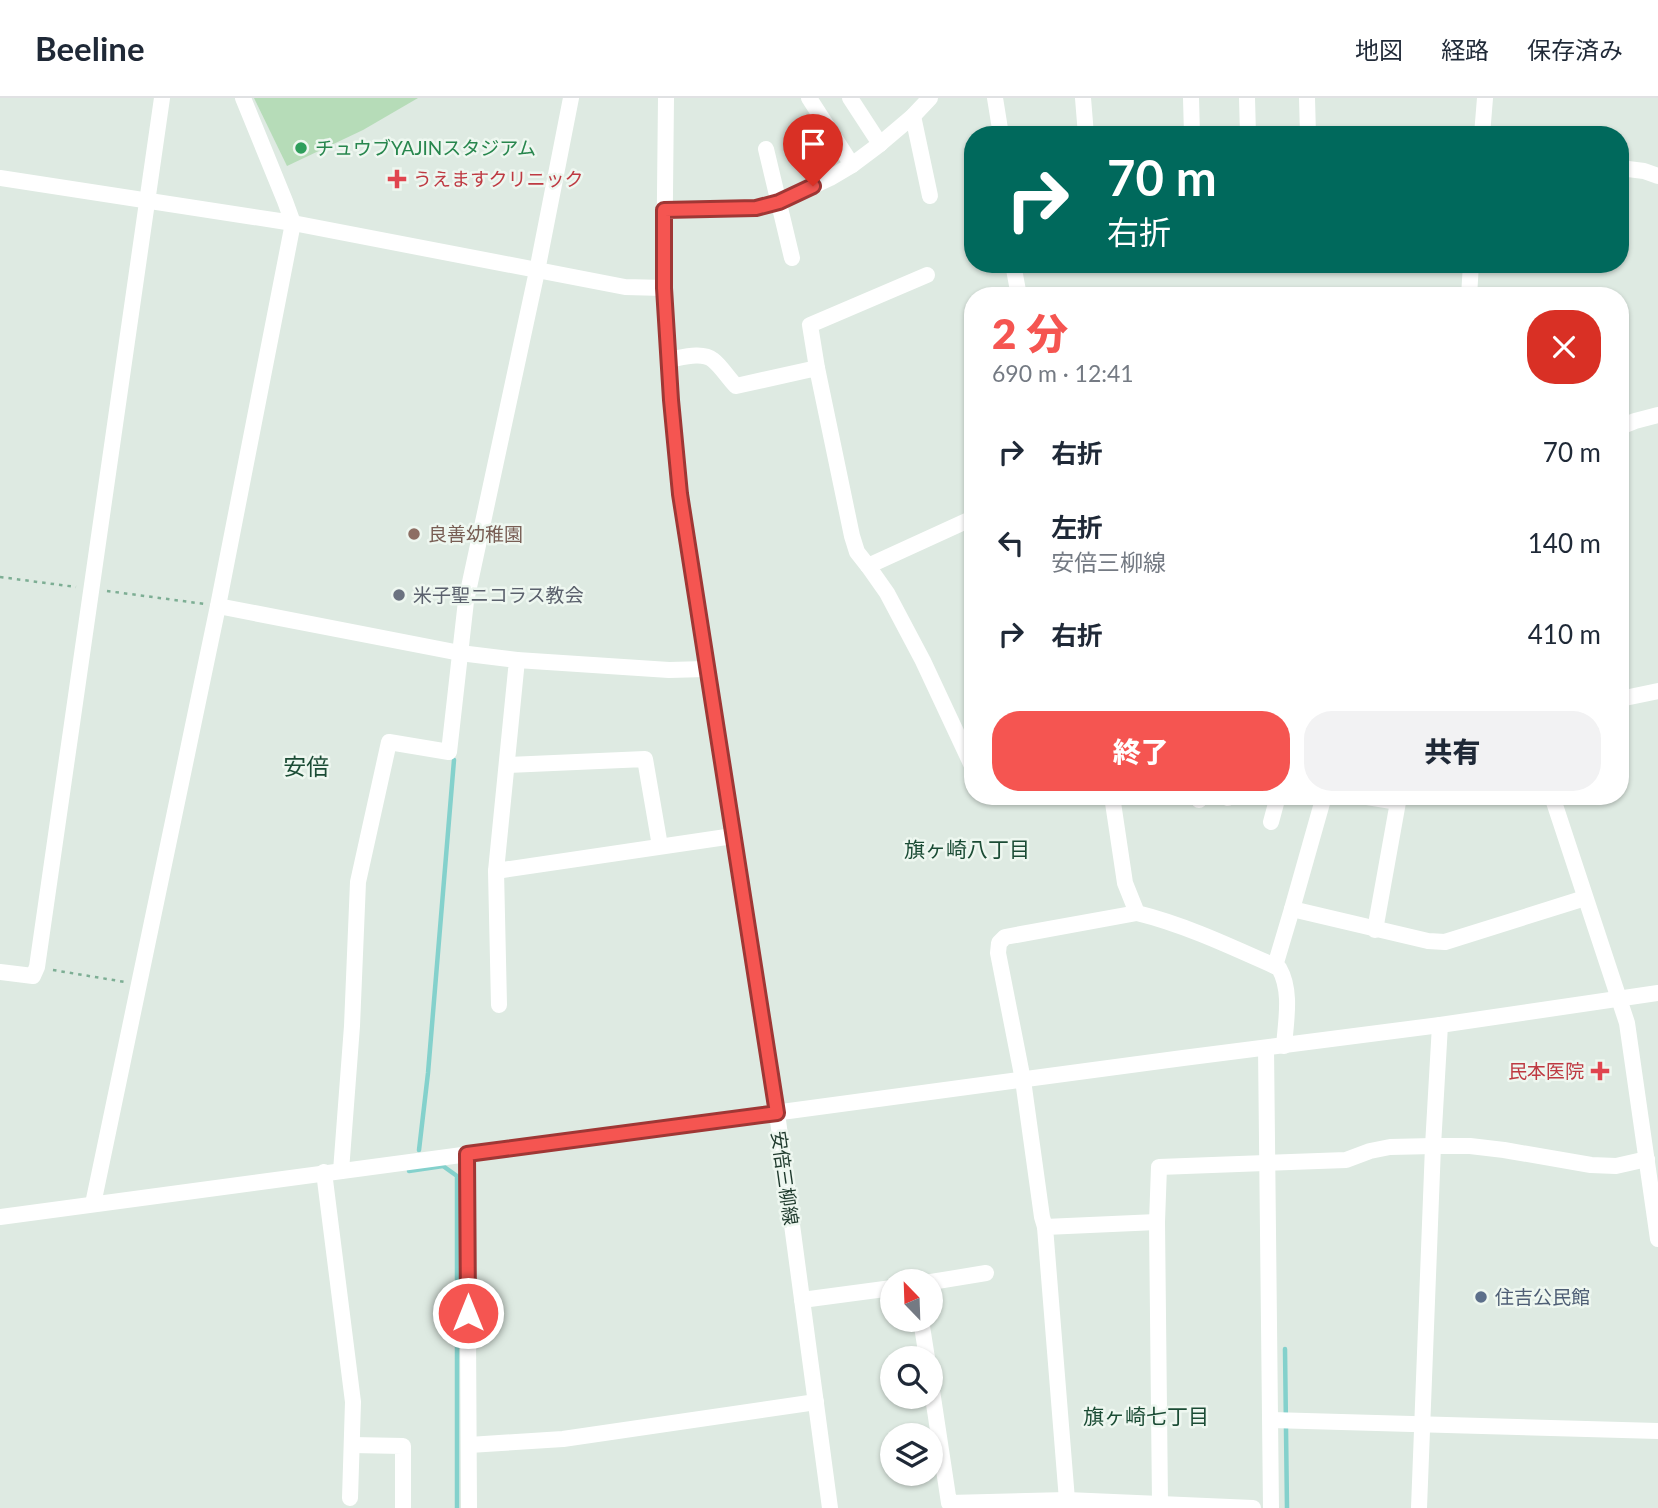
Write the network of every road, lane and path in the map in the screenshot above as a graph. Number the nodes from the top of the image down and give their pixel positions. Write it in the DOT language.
graph roads {
  1 [pos="162,98"];
  2 [pos="243,98"];
  3 [pos="571,98"];
  4 [pos="666,98"];
  5 [pos="809,98"];
  6 [pos="850,98"];
  7 [pos="995,98"];
  8 [pos="1083,98"];
  9 [pos="1191,98"];
  10 [pos="1247,98"];
  11 [pos="1307,98"];
  12 [pos="1485,98"];
  13 [pos="920,105"];
  14 [pos="1000,126"];
  15 [pos="1085,126"];
  16 [pos="1192,126"];
  17 [pos="1248,126"];
  18 [pos="1308,126"];
  19 [pos="1483,126"];
  20 [pos="880,144"];
  21 [pos="766,149"];
  22 [pos="852,165"];
  23 [pos="1629,169"];
  24 [pos="1658,176"];
  25 [pos="0,178"];
  26 [pos="930,196"];
  27 [pos="148,201"];
  28 [pos="779,202"];
  29 [pos="664,210"];
  30 [pos="293,223"];
  31 [pos="792,258"];
  32 [pos="537,271"];
  33 [pos="927,275"];
  34 [pos="664,288"];
  35 [pos="668,360"];
  36 [pos="817,368"];
  37 [pos="1658,415"];
  38 [pos="1629,423"];
  39 [pos="964,521"];
  40 [pos="868,566"];
  41 [pos="0,577"];
  42 [pos="91,589"];
  43 [pos="218,606"];
  44 [pos="460,653"];
  45 [pos="517,660"];
  46 [pos="706,669"];
  47 [pos="1658,691"];
  48 [pos="1629,697"];
  49 [pos="964,749"];
  50 [pos="507,765"];
  51 [pos="1113,805"];
  52 [pos="1276,805"];
  53 [pos="1321,805"];
  54 [pos="1397,805"];
  55 [pos="1555,805"];
  56 [pos="1271,822"];
  57 [pos="733,836"];
  58 [pos="660,846"];
  59 [pos="496,872"];
  60 [pos="1585,898"];
  61 [pos="1292,909"];
  62 [pos="1137,913"];
  63 [pos="1376,930"];
  64 [pos="1275,966"];
  65 [pos="37,967"];
  66 [pos="0,972"];
  67 [pos="139,984"];
  68 [pos="1658,993"];
  69 [pos="1619,999"];
  70 [pos="499,1005"];
  71 [pos="1440,1025"];
  72 [pos="1284,1046"];
  73 [pos="1266,1048"];
  74 [pos="1023,1080"];
  75 [pos="777,1113"];
  76 [pos="1433,1146"];
  77 [pos="467,1154"];
  78 [pos="1268,1164"];
  79 [pos="1651,1165"];
  80 [pos="341,1171"];
  81 [pos="324,1172"];
  82 [pos="93,1204"];
  83 [pos="0,1217"];
  84 [pos="1157,1222"];
  85 [pos="1045,1227"];
  86 [pos="1658,1239"];
  87 [pos="986,1273"];
  88 [pos="943,1280"];
  89 [pos="880,1290"];
  90 [pos="802,1300"];
  91 [pos="816,1402"];
  92 [pos="935,1409"];
  93 [pos="1271,1420"];
  94 [pos="1423,1425"];
  95 [pos="1658,1430"];
  96 [pos="352,1445"];
  97 [pos="469,1445"];
  98 [pos="350,1498"];
  99 [pos="1067,1500"];
  100 [pos="1168,1505"];
  101 [pos="403,1508"];
  102 [pos="469,1508"];
  103 [pos="830,1508"];
  104 [pos="1253,1508"];
  105 [pos="1271,1508"];
  106 [pos="1419,1508"];
  1 -- 27 [label="street"];
  2 -- 30 [label="street"];
  3 -- 32 [label="street"];
  4 -- 29 [label="street, 安倍三柳線"];
  5 -- 22 [label="street"];
  6 -- 20 [label="street"];
  7 -- 14 [label="street"];
  8 -- 15 [label="street"];
  9 -- 16 [label="street"];
  10 -- 17 [label="street"];
  11 -- 18 [label="street"];
  12 -- 19 [label="street"];
  13 -- 20 [label="street"];
  13 -- 26 [label="street"];
  20 -- 22 [label="street"];
  21 -- 28 [label="street"];
  22 -- 28 [label="street"];
  23 -- 24 [label="street"];
  25 -- 27 [label="street"];
  27 -- 30 [label="street"];
  27 -- 42 [label="street"];
  28 -- 29 [label="street"];
  28 -- 31 [label="street"];
  29 -- 34 [label="street, 安倍三柳線"];
  30 -- 32 [label="street"];
  30 -- 43 [label="street"];
  32 -- 34 [label="street"];
  32 -- 44 [label="street"];
  33 -- 36 [label="street"];
  34 -- 35 [label="street, 安倍三柳線"];
  35 -- 36 [label="street"];
  35 -- 46 [label="street, 安倍三柳線"];
  36 -- 40 [label="street"];
  37 -- 38 [label="street"];
  39 -- 40 [label="street"];
  40 -- 49 [label="street"];
  41 -- 42 [label="path"];
  42 -- 43 [label="path"];
  42 -- 65 [label="street"];
  43 -- 44 [label="street"];
  43 -- 67 [label="street"];
  44 -- 45 [label="street"];
  44 -- 80 [label="street"];
  45 -- 46 [label="street"];
  45 -- 50 [label="street"];
  46 -- 57 [label="street, 安倍三柳線"];
  47 -- 48 [label="street"];
  50 -- 58 [label="street"];
  50 -- 59 [label="street"];
  51 -- 62 [label="street"];
  52 -- 56 [label="street"];
  53 -- 61 [label="street"];
  54 -- 63 [label="street"];
  55 -- 60 [label="street"];
  57 -- 58 [label="street"];
  57 -- 75 [label="street, 安倍三柳線"];
  58 -- 59 [label="street"];
  59 -- 70 [label="street"];
  60 -- 63 [label="street"];
  60 -- 69 [label="street"];
  61 -- 63 [label="street"];
  61 -- 64 [label="street"];
  62 -- 64 [label="street"];
  62 -- 74 [label="street"];
  64 -- 72 [label="street"];
  65 -- 66 [label="street"];
  65 -- 67 [label="path"];
  67 -- 82 [label="street"];
  68 -- 69 [label="street"];
  69 -- 71 [label="street"];
  69 -- 79 [label="street"];
  71 -- 72 [label="street"];
  71 -- 76 [label="street"];
  72 -- 73 [label="street"];
  73 -- 74 [label="street"];
  73 -- 78 [label="street"];
  74 -- 75 [label="street"];
  74 -- 85 [label="street"];
  75 -- 77 [label="street"];
  75 -- 90 [label="street, 安倍三柳線"];
  76 -- 78 [label="street"];
  76 -- 79 [label="street"];
  76 -- 94 [label="street"];
  77 -- 80 [label="street"];
  77 -- 97 [label="street"];
  78 -- 84 [label="street"];
  78 -- 93 [label="street"];
  79 -- 86 [label="street"];
  80 -- 81 [label="street"];
  81 -- 82 [label="street"];
  81 -- 96 [label="street"];
  82 -- 83 [label="street"];
  84 -- 85 [label="street"];
  84 -- 100 [label="street"];
  85 -- 99 [label="street"];
  87 -- 88 [label="street"];
  89 -- 90 [label="street"];
  90 -- 91 [label="street, 安倍三柳線"];
  91 -- 97 [label="street"];
  91 -- 103 [label="street, 安倍三柳線"];
  92 -- 99 [label="street"];
  93 -- 94 [label="street"];
  93 -- 105 [label="street"];
  94 -- 95 [label="street"];
  94 -- 106 [label="street"];
  96 -- 98 [label="street"];
  96 -- 101 [label="street"];
  97 -- 102 [label="street"];
  99 -- 100 [label="street"];
  100 -- 104 [label="street"];
}
